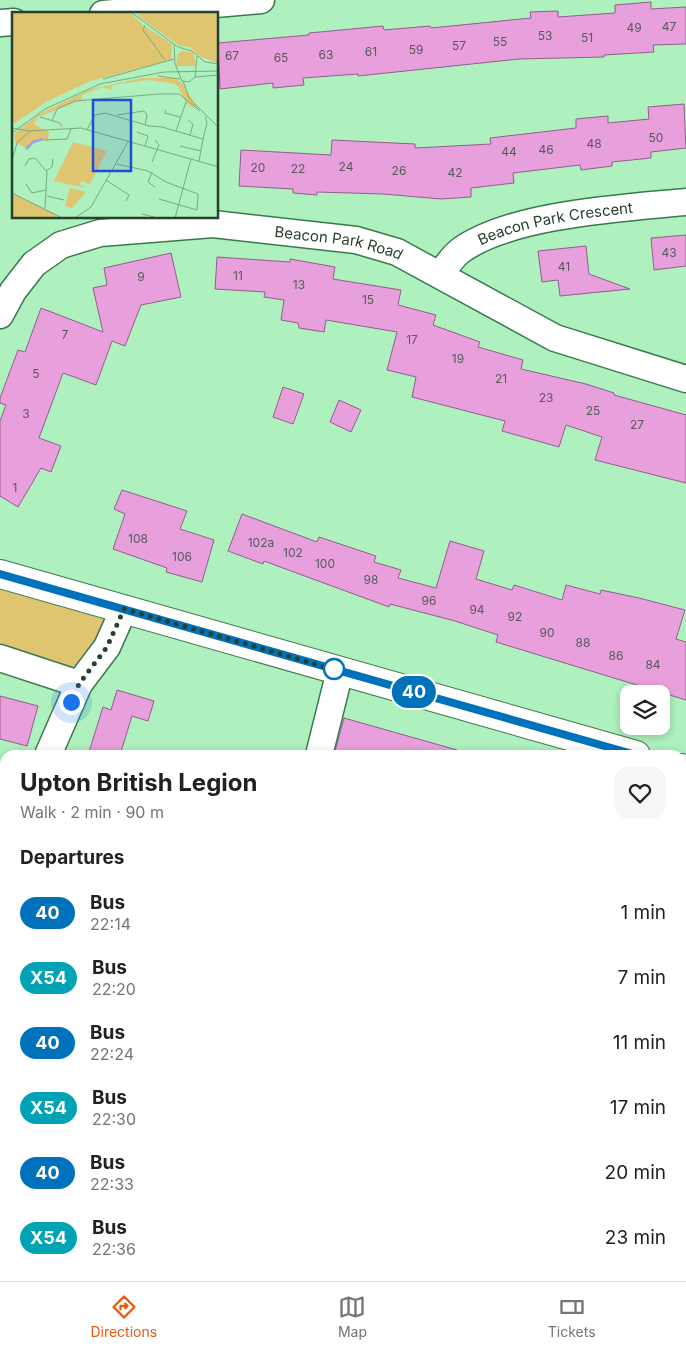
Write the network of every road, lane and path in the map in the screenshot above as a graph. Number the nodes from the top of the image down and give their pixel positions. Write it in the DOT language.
graph roads {
  1 [pos="261,0"];
  2 [pos="146,5"];
  3 [pos="113,12"];
  4 [pos="686,202"];
  5 [pos="440,274"];
  6 [pos="0,315"];
  7 [pos="686,380"];
  8 [pos="0,574"];
  9 [pos="124,609"];
  10 [pos="0,658"];
  11 [pos="340,671"];
  12 [pos="79,684"];
  13 [pos="50,750"];
  14 [pos="320,750"];
  15 [pos="617,750"];
  1 -- 2 [label="street"];
  2 -- 3 [label="street"];
  4 -- 5 [label="street, Beacon Park Crescent"];
  5 -- 6 [label="street, Beacon Park Road"];
  5 -- 7 [label="street, Beacon Park Road"];
  8 -- 9 [label="main road"];
  9 -- 11 [label="main road"];
  9 -- 12 [label="street"];
  10 -- 12 [label="street"];
  11 -- 14 [label="street"];
  11 -- 15 [label="main road"];
  12 -- 13 [label="street"];
}
